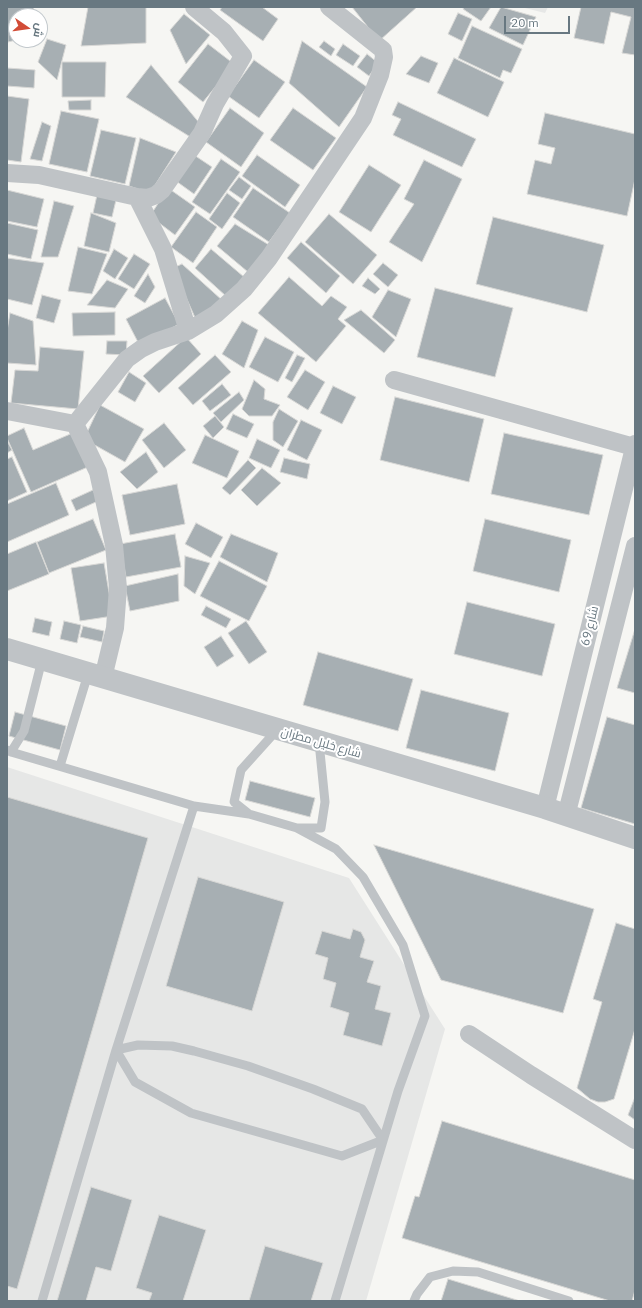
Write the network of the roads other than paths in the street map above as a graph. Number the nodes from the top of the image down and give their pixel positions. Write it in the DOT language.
graph roads {
  1 [pos="194,7"];
  2 [pos="329,7"];
  3 [pos="7,173"];
  4 [pos="137,197"];
  5 [pos="188,331"];
  6 [pos="394,380"];
  7 [pos="7,411"];
  8 [pos="75,424"];
  9 [pos="635,446"];
  10 [pos="635,546"];
  11 [pos="7,649"];
  12 [pos="42,660"];
  13 [pos="96,676"];
  14 [pos="277,730"];
  15 [pos="319,742"];
  16 [pos="9,751"];
  17 [pos="60,766"];
  18 [pos="194,806"];
  19 [pos="545,808"];
  20 [pos="249,814"];
  21 [pos="566,816"];
  22 [pos="296,828"];
  23 [pos="635,838"];
  24 [pos="469,1034"];
  25 [pos="116,1050"];
  26 [pos="383,1140"];
  27 [pos="635,1140"];
  28 [pos="42,1301"];
  29 [pos="336,1301"];
  30 [pos="414,1301"];
  31 [pos="570,1301"];
  1 -- 4 [label="street"];
  2 -- 5 [label="street"];
  3 -- 4 [label="street"];
  4 -- 5 [label="street"];
  5 -- 8 [label="street"];
  6 -- 9 [label="street"];
  7 -- 8 [label="street"];
  8 -- 13 [label="street"];
  9 -- 19 [label="street, شارع 69"];
  10 -- 21 [label="street, شارع 69"];
  11 -- 12 [label="street, شارع خليل مطران"];
  12 -- 13 [label="street, شارع خليل مطران"];
  12 -- 16 [label="lane"];
  13 -- 14 [label="street, شارع خليل مطران"];
  13 -- 17 [label="lane"];
  14 -- 15 [label="street, شارع خليل مطران"];
  14 -- 20 [label="lane"];
  15 -- 19 [label="street, شارع خليل مطران"];
  15 -- 22 [label="lane"];
  16 -- 17 [label="lane"];
  17 -- 18 [label="lane"];
  18 -- 20 [label="lane"];
  18 -- 25 [label="lane"];
  19 -- 21 [label="street, شارع خليل مطران"];
  20 -- 22 [label="lane"];
  21 -- 23 [label="street, شارع خليل مطران"];
  22 -- 26 [label="lane"];
  24 -- 27 [label="street"];
  25 -- 26 [label="lane"];
  25 -- 26 [label="lane"];
  25 -- 28 [label="lane"];
  26 -- 29 [label="lane"];
  30 -- 31 [label="lane"];
}
